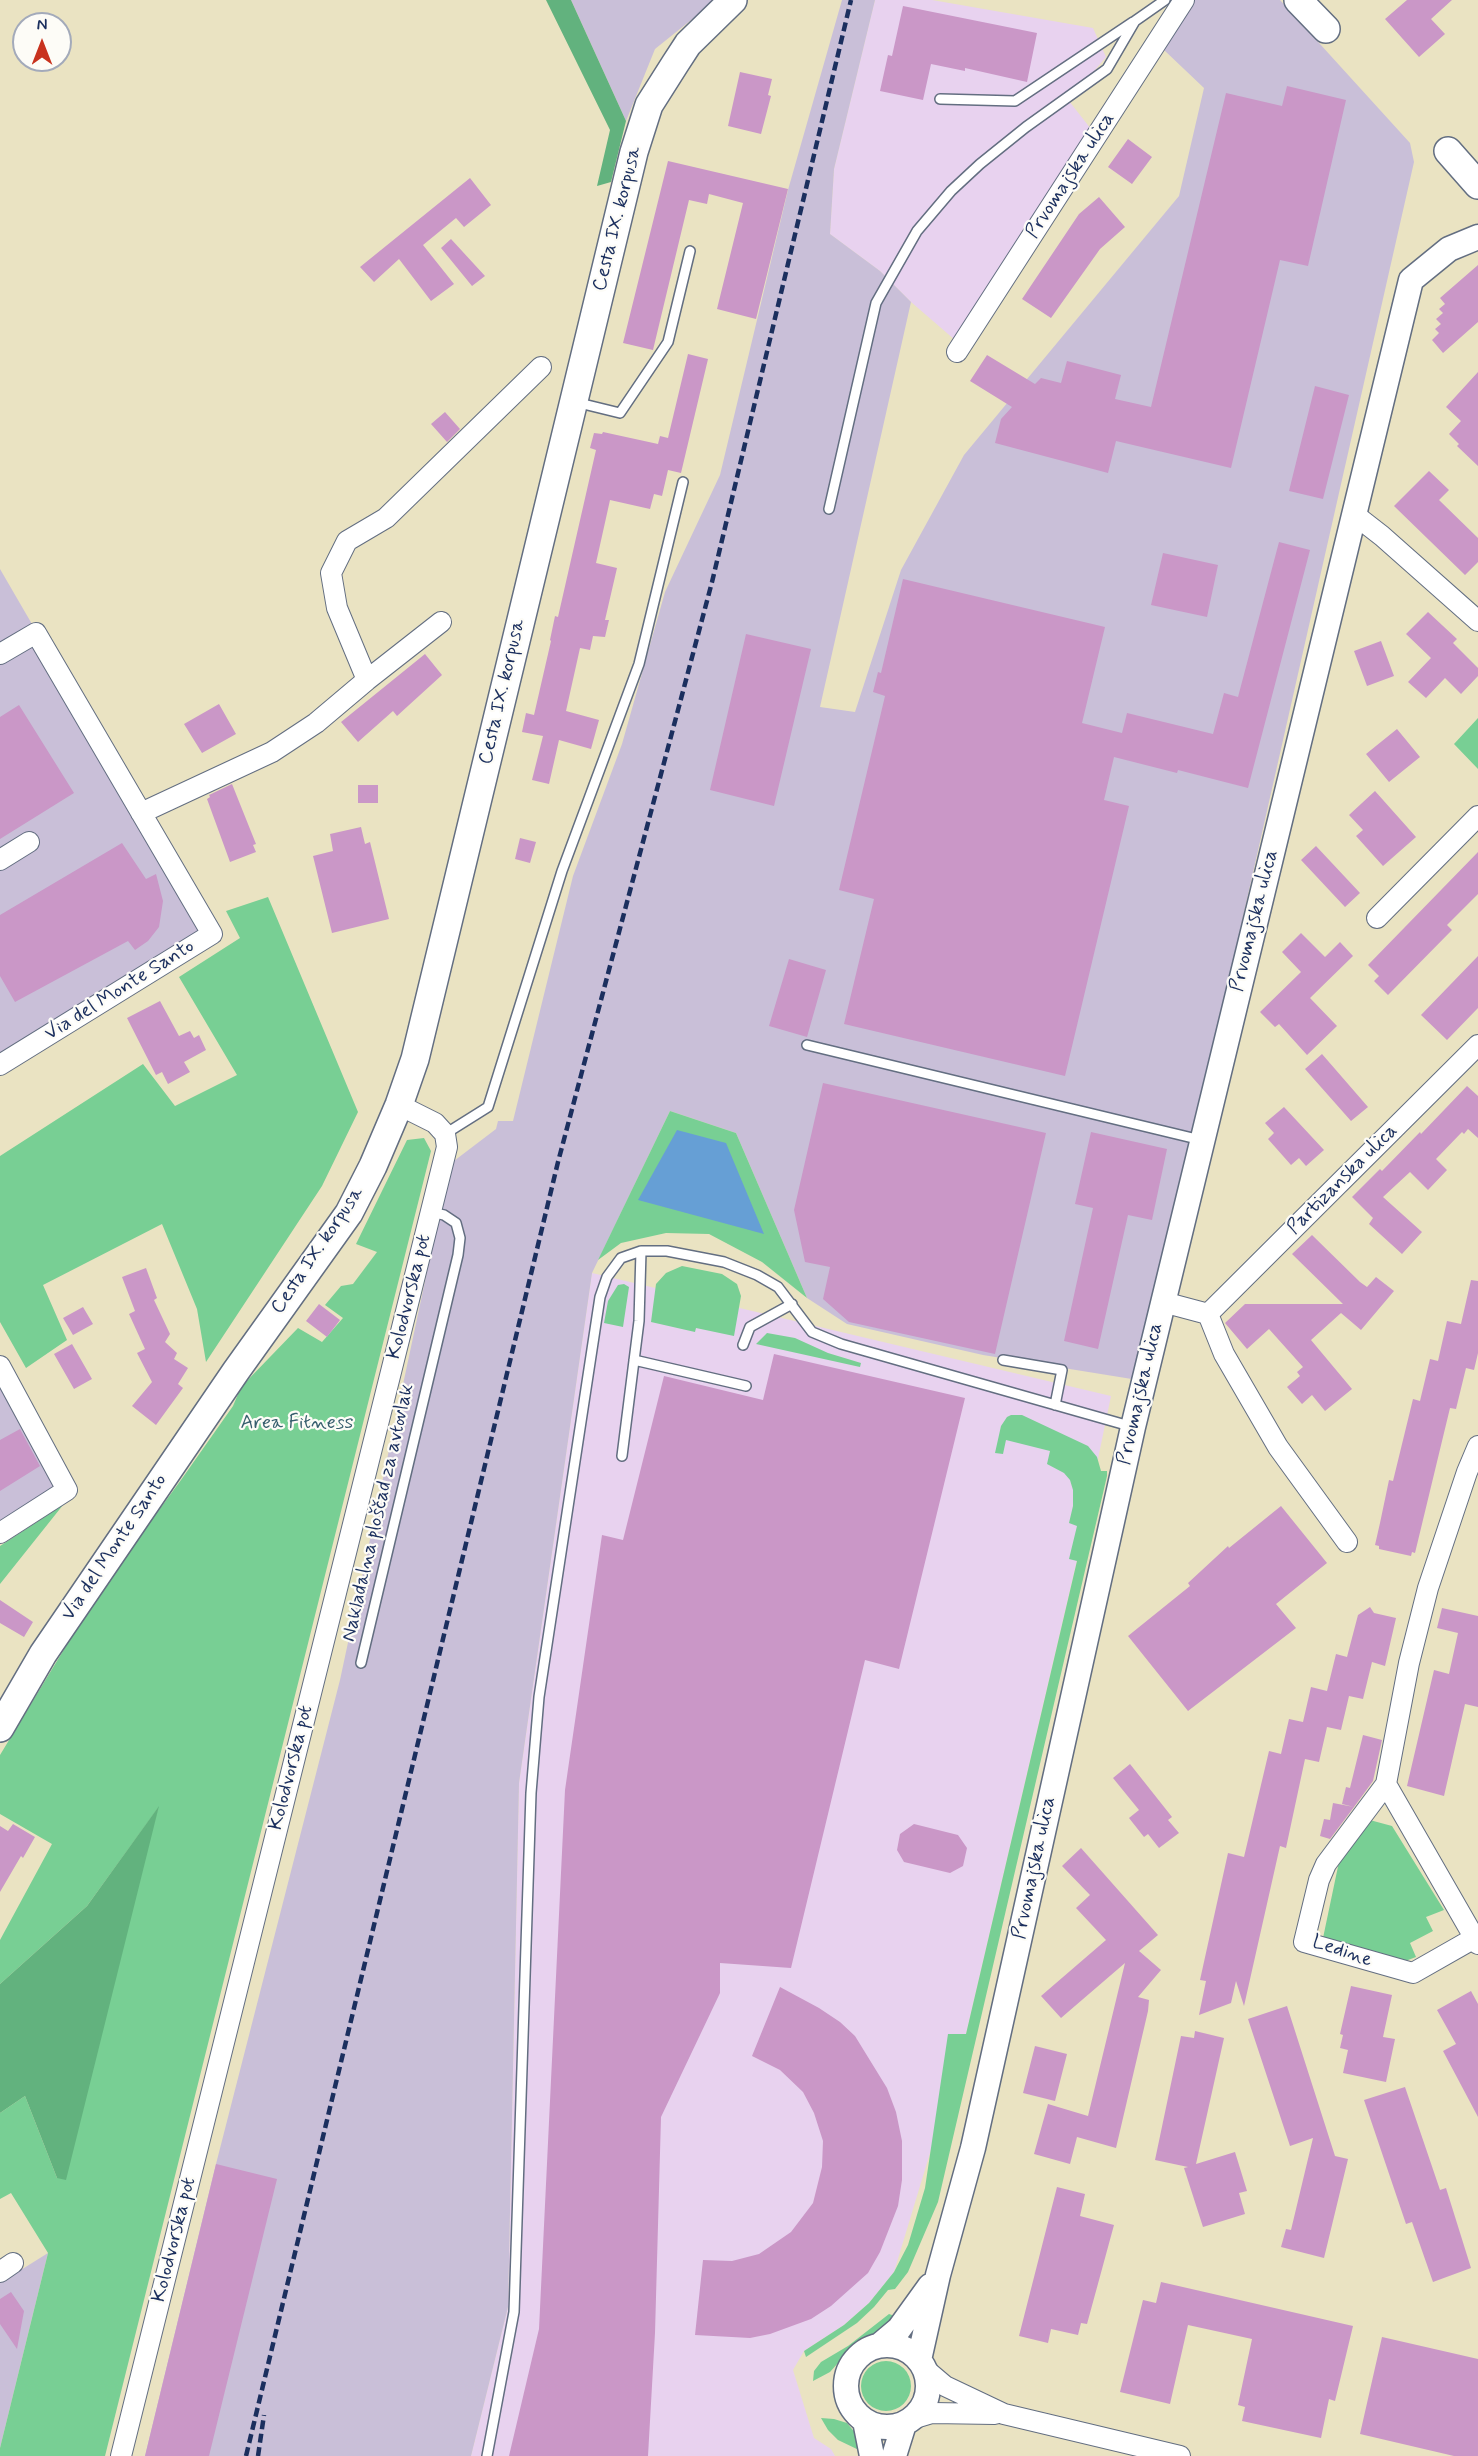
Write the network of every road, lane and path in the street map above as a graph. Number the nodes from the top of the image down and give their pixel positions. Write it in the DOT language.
graph roads {
  1 [pos="733,0"];
  2 [pos="1165,0"];
  3 [pos="1184,0"];
  4 [pos="1298,0"];
  5 [pos="1135,21"];
  6 [pos="1326,29"];
  7 [pos="940,99"];
  8 [pos="1449,151"];
  9 [pos="1478,185"];
  10 [pos="1478,237"];
  11 [pos="690,251"];
  12 [pos="957,352"];
  13 [pos="541,367"];
  14 [pos="573,402"];
  15 [pos="683,482"];
  16 [pos="829,509"];
  17 [pos="1355,515"];
  18 [pos="1478,621"];
  19 [pos="441,622"];
  20 [pos="0,654"];
  21 [pos="367,680"];
  22 [pos="141,813"];
  23 [pos="1478,816"];
  24 [pos="29,842"];
  25 [pos="0,860"];
  26 [pos="1377,918"];
  27 [pos="807,1045"];
  28 [pos="1478,1045"];
  29 [pos="0,1065"];
  30 [pos="399,1105"];
  31 [pos="445,1134"];
  32 [pos="1201,1140"];
  33 [pos="431,1212"];
  34 [pos="641,1251"];
  35 [pos="1163,1302"];
  36 [pos="792,1304"];
  37 [pos="1208,1314"];
  38 [pos="743,1345"];
  39 [pos="634,1360"];
  40 [pos="1003,1360"];
  41 [pos="0,1366"];
  42 [pos="236,1371"];
  43 [pos="746,1386"];
  44 [pos="1055,1405"];
  45 [pos="1133,1427"];
  46 [pos="1478,1446"];
  47 [pos="622,1456"];
  48 [pos="0,1533"];
  49 [pos="1347,1542"];
  50 [pos="361,1663"];
  51 [pos="0,1728"];
  52 [pos="1386,1784"];
  53 [pos="1477,1939"];
  54 [pos="938,2274"];
  55 [pos="880,2345"];
  56 [pos="922,2364"];
  57 [pos="1004,2414"];
  58 [pos="865,2421"];
  59 [pos="908,2421"];
  60 [pos="121,2456"];
  61 [pos="487,2456"];
  62 [pos="872,2456"];
  63 [pos="894,2456"];
  64 [pos="1180,2456"];
  1 -- 14 [label="main road, Cesta IX. korpusa"];
  2 -- 5 [label="lane"];
  3 -- 12 [label="street, Prvomajska ulica"];
  4 -- 6 [label="main road"];
  5 -- 7 [label="lane"];
  5 -- 16 [label="lane"];
  8 -- 9 [label="main road"];
  10 -- 17 [label="street, Prvomajska ulica"];
  11 -- 14 [label="lane"];
  13 -- 21 [label="street"];
  14 -- 30 [label="main road, Cesta IX. korpusa"];
  15 -- 31 [label="lane"];
  17 -- 18 [label="street"];
  17 -- 32 [label="street, Prvomajska ulica"];
  19 -- 21 [label="street"];
  20 -- 22 [label="street, Via del Monte Santo"];
  21 -- 22 [label="street"];
  22 -- 29 [label="street, Via del Monte Santo"];
  23 -- 26 [label="street"];
  24 -- 25 [label="street"];
  27 -- 32 [label="lane"];
  28 -- 37 [label="street, Partizanska ulica"];
  30 -- 31 [label="street"];
  30 -- 42 [label="main road, Cesta IX. korpusa"];
  31 -- 33 [label="street, Kolodvorska pot"];
  32 -- 35 [label="street, Prvomajska ulica"];
  33 -- 50 [label="lane, Nakladalna ploščad za avtovlak"];
  33 -- 60 [label="street, Kolodvorska pot"];
  34 -- 36 [label="lane"];
  34 -- 39 [label="lane"];
  34 -- 61 [label="lane"];
  35 -- 37 [label="street"];
  35 -- 45 [label="street, Prvomajska ulica"];
  36 -- 38 [label="lane"];
  36 -- 44 [label="lane"];
  37 -- 49 [label="street"];
  39 -- 43 [label="lane"];
  39 -- 47 [label="lane"];
  40 -- 44 [label="lane"];
  41 -- 48 [label="street"];
  42 -- 51 [label="main road, Via del Monte Santo"];
  44 -- 45 [label="lane"];
  45 -- 54 [label="street, Prvomajska ulica"];
  46 -- 52 [label="street, Ledine"];
  52 -- 53 [label="street, Ledine"];
  52 -- 53 [label="street, Ledine"];
  54 -- 55 [label="street, Prvomajska ulica"];
  54 -- 56 [label="street, Prvomajska ulica"];
  55 -- 56 [label="street"];
  55 -- 58 [label="street, Prvomajska ulica"];
  56 -- 57 [label="street"];
  56 -- 59 [label="street, Prvomajska ulica"];
  57 -- 59 [label="street"];
  57 -- 64 [label="street"];
  58 -- 59 [label="street"];
  58 -- 62 [label="street, Prvomajska ulica"];
  59 -- 63 [label="street, Prvomajska ulica"];
}
